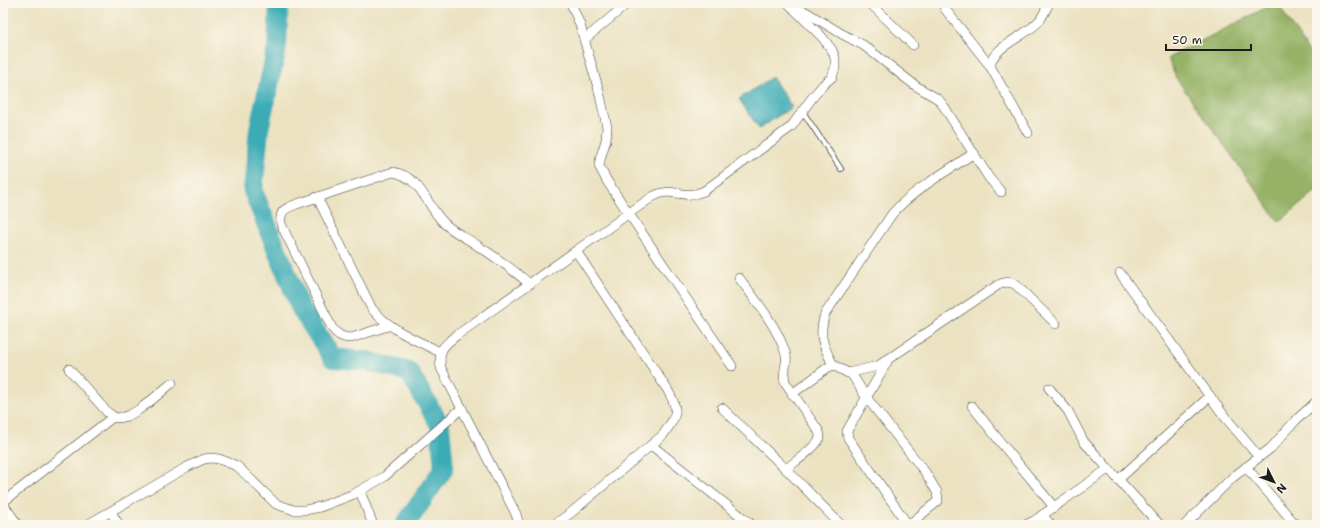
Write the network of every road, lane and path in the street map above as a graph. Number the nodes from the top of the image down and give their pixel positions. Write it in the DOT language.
graph roads {
  1 [pos="571,3"];
  2 [pos="628,3"];
  3 [pos="870,3"];
  4 [pos="943,3"];
  5 [pos="1049,3"];
  6 [pos="791,6"];
  7 [pos="584,40"];
  8 [pos="913,45"];
  9 [pos="990,66"];
  10 [pos="803,112"];
  11 [pos="1028,134"];
  12 [pos="974,153"];
  13 [pos="841,169"];
  14 [pos="1001,192"];
  15 [pos="317,197"];
  16 [pos="629,214"];
  17 [pos="576,251"];
  18 [pos="1120,273"];
  19 [pos="739,278"];
  20 [pos="530,284"];
  21 [pos="1056,324"];
  22 [pos="388,326"];
  23 [pos="440,352"];
  24 [pos="889,360"];
  25 [pos="833,365"];
  26 [pos="732,366"];
  27 [pos="69,369"];
  28 [pos="851,373"];
  29 [pos="172,383"];
  30 [pos="1049,388"];
  31 [pos="792,394"];
  32 [pos="1210,396"];
  33 [pos="866,397"];
  34 [pos="1317,401"];
  35 [pos="972,406"];
  36 [pos="462,408"];
  37 [pos="722,408"];
  38 [pos="114,417"];
  39 [pos="651,445"];
  40 [pos="1259,457"];
  41 [pos="1246,467"];
  42 [pos="786,469"];
  43 [pos="1108,469"];
  44 [pos="1118,480"];
  45 [pos="360,490"];
  46 [pos="3,503"];
  47 [pos="1054,507"];
  48 [pos="111,512"];
  49 [pos="1042,515"];
  50 [pos="18,525"];
  51 [pos="87,525"];
  52 [pos="119,525"];
  53 [pos="373,525"];
  54 [pos="519,525"];
  55 [pos="554,525"];
  56 [pos="752,525"];
  57 [pos="841,525"];
  58 [pos="908,525"];
  59 [pos="911,525"];
  60 [pos="1025,525"];
  61 [pos="1051,525"];
  62 [pos="1160,525"];
  63 [pos="1184,525"];
  64 [pos="1296,525"];
  1 -- 7 [label="street"];
  2 -- 7 [label="street"];
  3 -- 8 [label="street"];
  4 -- 9 [label="street"];
  5 -- 9 [label="street"];
  6 -- 10 [label="street"];
  6 -- 12 [label="street"];
  7 -- 16 [label="street"];
  9 -- 11 [label="street"];
  10 -- 13 [label="lane"];
  10 -- 16 [label="street"];
  12 -- 14 [label="street"];
  12 -- 25 [label="street"];
  15 -- 20 [label="street"];
  15 -- 22 [label="street"];
  15 -- 22 [label="street"];
  16 -- 17 [label="street"];
  16 -- 26 [label="street"];
  17 -- 20 [label="street"];
  17 -- 39 [label="street"];
  18 -- 32 [label="street"];
  19 -- 31 [label="street"];
  20 -- 23 [label="street"];
  21 -- 24 [label="street"];
  22 -- 23 [label="street"];
  23 -- 36 [label="street"];
  24 -- 28 [label="street"];
  24 -- 33 [label="street"];
  25 -- 28 [label="street"];
  25 -- 31 [label="street"];
  27 -- 38 [label="street"];
  28 -- 33 [label="street"];
  29 -- 38 [label="street"];
  30 -- 43 [label="street"];
  31 -- 42 [label="street"];
  32 -- 40 [label="street"];
  32 -- 44 [label="street"];
  33 -- 58 [label="street"];
  33 -- 59 [label="street"];
  34 -- 40 [label="street"];
  35 -- 47 [label="street"];
  36 -- 45 [label="street"];
  36 -- 54 [label="street"];
  37 -- 42 [label="street"];
  38 -- 46 [label="street"];
  39 -- 55 [label="street"];
  39 -- 56 [label="street"];
  40 -- 41 [label="street"];
  41 -- 63 [label="street"];
  41 -- 64 [label="street"];
  42 -- 57 [label="street"];
  43 -- 44 [label="street"];
  43 -- 47 [label="street"];
  44 -- 62 [label="street"];
  45 -- 48 [label="street"];
  45 -- 53 [label="street"];
  46 -- 50 [label="street"];
  47 -- 49 [label="street"];
  48 -- 51 [label="street"];
  48 -- 52 [label="street"];
  49 -- 60 [label="street"];
  49 -- 61 [label="street"];
}
